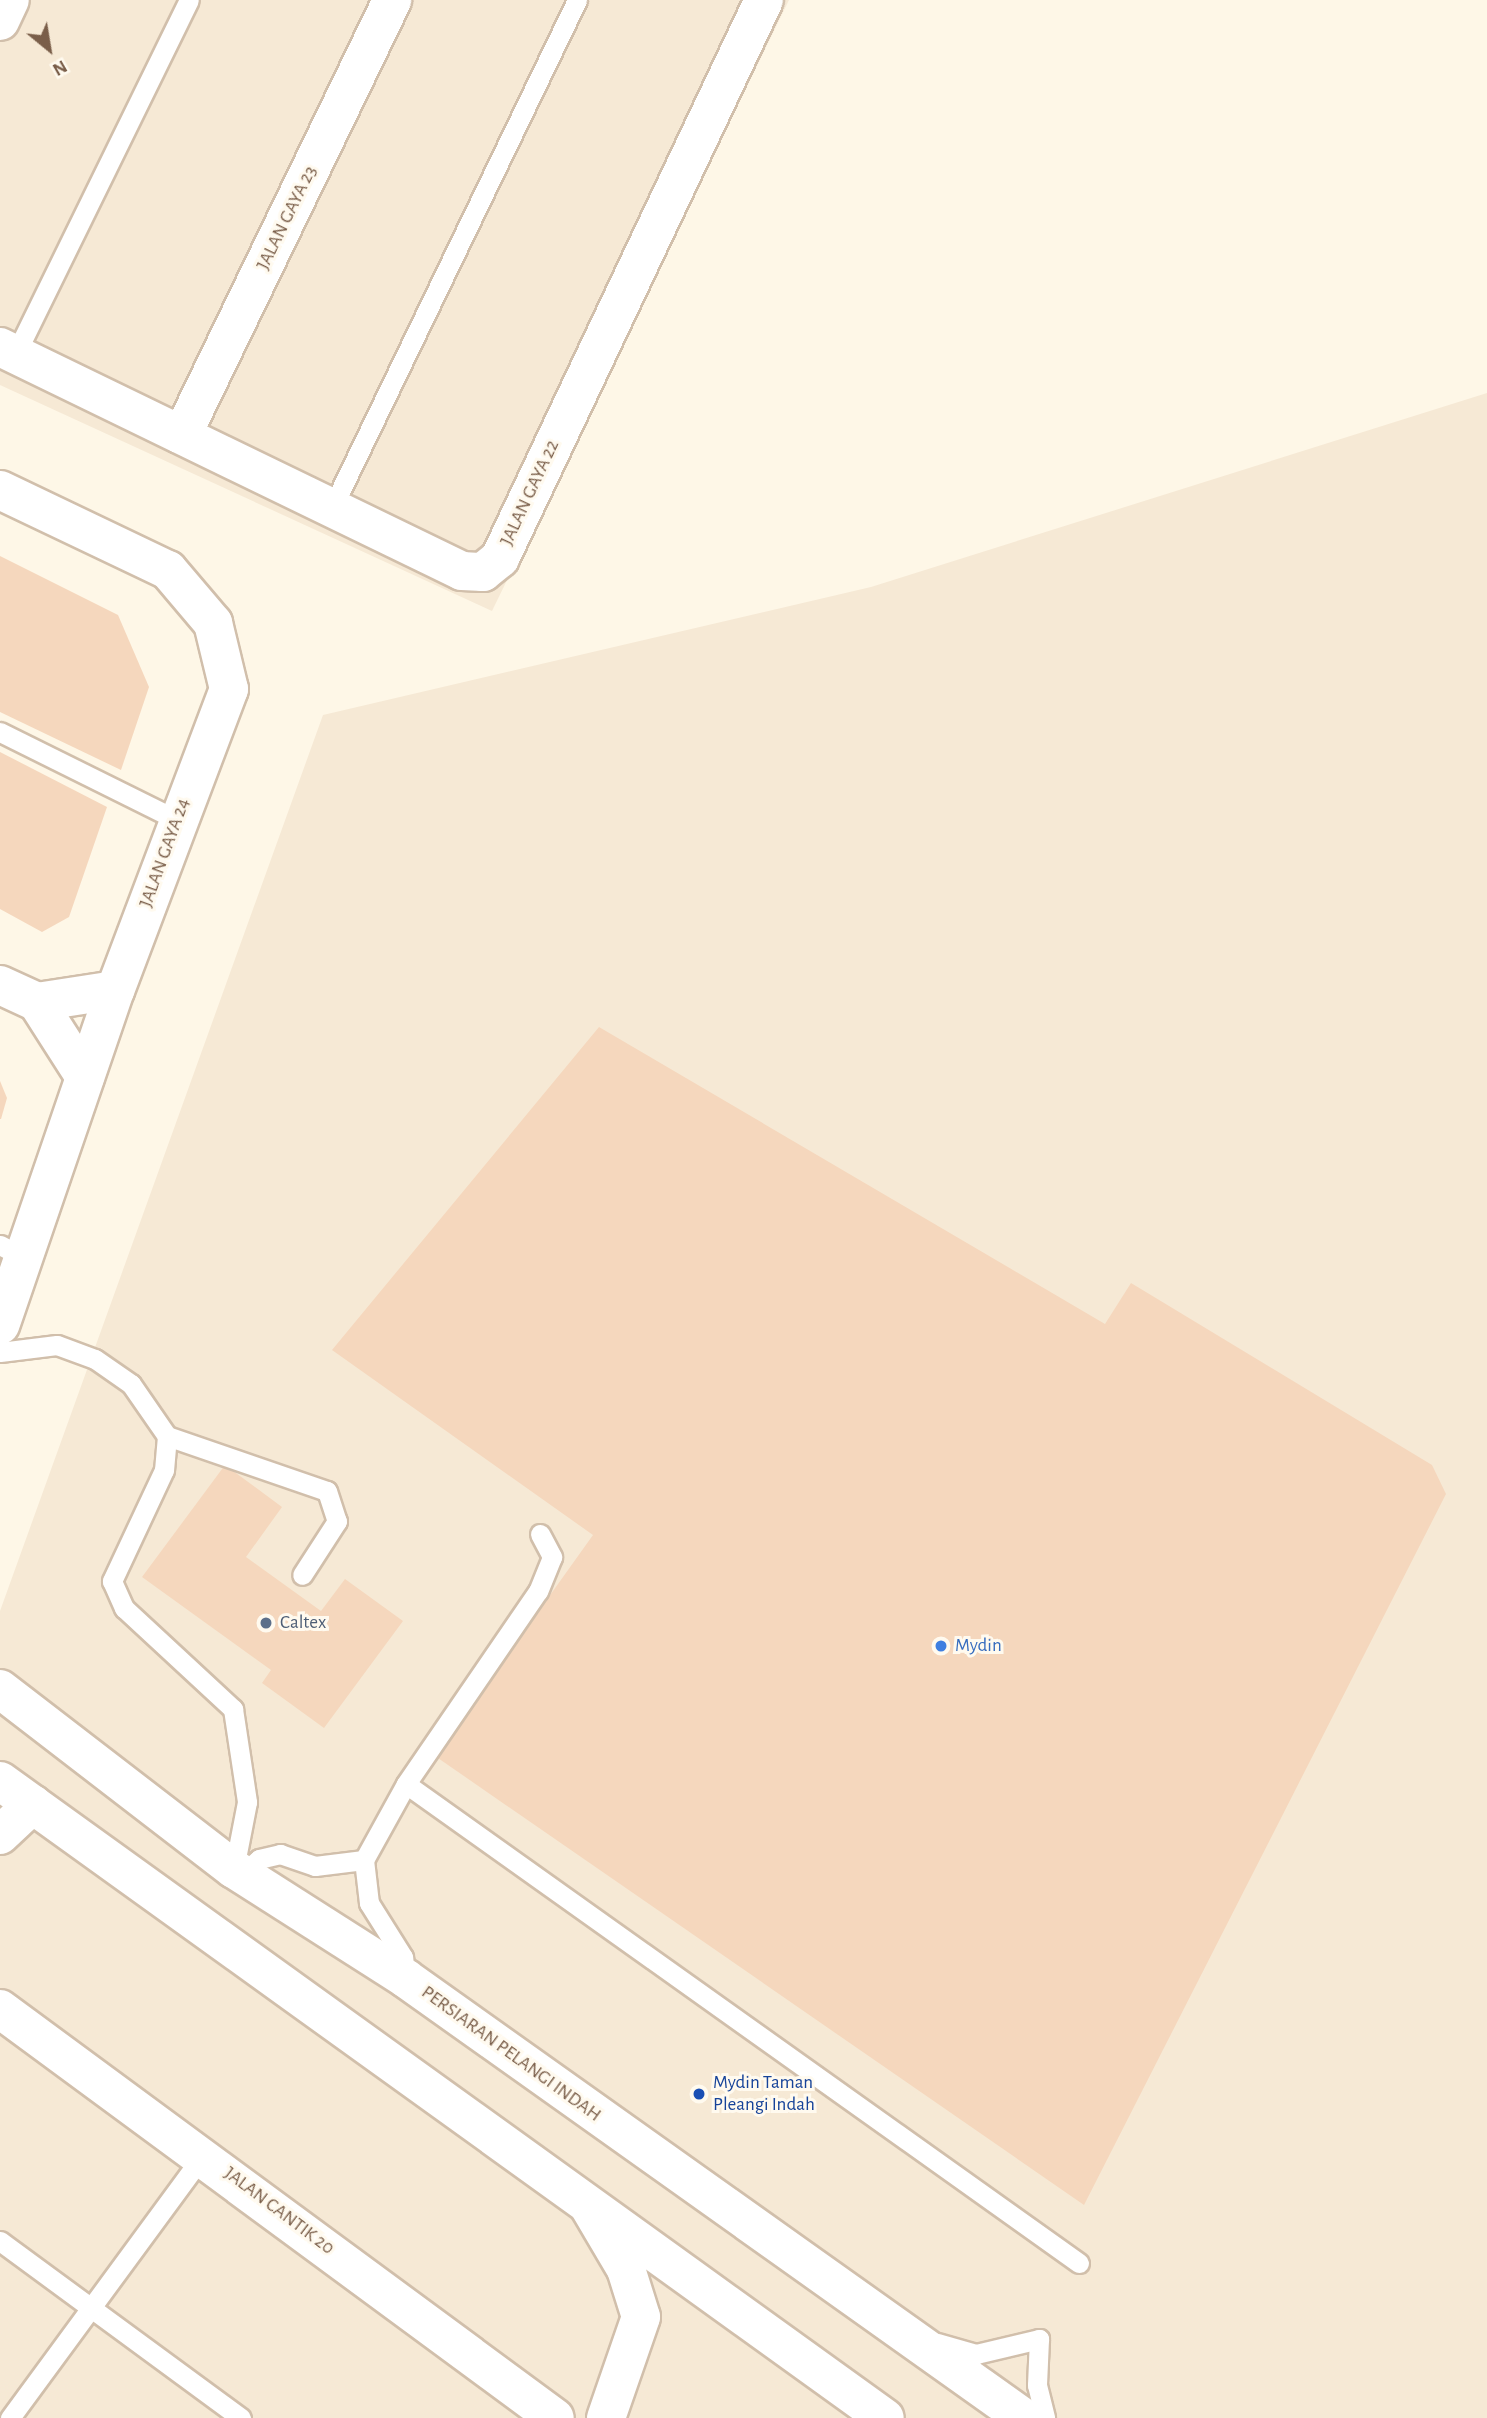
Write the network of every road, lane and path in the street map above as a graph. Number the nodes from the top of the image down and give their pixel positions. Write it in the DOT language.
graph roads {
  1 [pos="10,0"];
  2 [pos="189,0"];
  3 [pos="392,0"];
  4 [pos="578,0"];
  5 [pos="764,0"];
  6 [pos="0,21"];
  7 [pos="8,351"];
  8 [pos="181,435"];
  9 [pos="0,490"];
  10 [pos="332,508"];
  11 [pos="0,732"];
  12 [pos="177,820"];
  13 [pos="0,985"];
  14 [pos="115,990"];
  15 [pos="37,1002"];
  16 [pos="85,1077"];
  17 [pos="12,1251"];
  18 [pos="0,1325"];
  19 [pos="0,1352"];
  20 [pos="167,1436"];
  21 [pos="540,1534"];
  22 [pos="302,1575"];
  23 [pos="0,1689"];
  24 [pos="0,1780"];
  25 [pos="406,1784"];
  26 [pos="33,1804"];
  27 [pos="0,1835"];
  28 [pos="364,1860"];
  29 [pos="238,1871"];
  30 [pos="405,1978"];
  31 [pos="0,2010"];
  32 [pos="204,2154"];
  33 [pos="590,2208"];
  34 [pos="0,2241"];
  35 [pos="1079,2263"];
  36 [pos="92,2308"];
  37 [pos="906,2335"];
  38 [pos="10,2418"];
  39 [pos="242,2418"];
  40 [pos="555,2418"];
  41 [pos="606,2418"];
  42 [pos="885,2418"];
  43 [pos="1024,2418"];
  44 [pos="1045,2418"];
  1 -- 6 [label="street"];
  2 -- 7 [label="lane"];
  3 -- 8 [label="street, JALAN GAYA 23"];
  4 -- 10 [label="lane"];
  5 -- 10 [label="street, JALAN GAYA 22"];
  7 -- 8 [label="street, JALAN GAYA 22"];
  8 -- 10 [label="street, JALAN GAYA 22"];
  9 -- 12 [label="street, JALAN GAYA 24"];
  11 -- 12 [label="lane"];
  12 -- 14 [label="street, JALAN GAYA 24"];
  13 -- 15 [label="street"];
  14 -- 15 [label="street"];
  14 -- 16 [label="street, JALAN GAYA 24"];
  15 -- 16 [label="street"];
  16 -- 17 [label="street, JALAN GAYA 24"];
  17 -- 18 [label="street, JALAN GAYA 24"];
  19 -- 20 [label="lane"];
  20 -- 22 [label="lane"];
  20 -- 29 [label="lane"];
  21 -- 25 [label="lane"];
  23 -- 29 [label="street, PERSIARAN PELANGI INDAH"];
  24 -- 26 [label="street"];
  25 -- 28 [label="lane"];
  25 -- 35 [label="lane"];
  26 -- 27 [label="street"];
  26 -- 33 [label="street"];
  28 -- 29 [label="lane"];
  28 -- 30 [label="lane"];
  29 -- 30 [label="street, PERSIARAN PELANGI INDAH"];
  30 -- 37 [label="street, PERSIARAN PELANGI INDAH"];
  31 -- 32 [label="street, JALAN CANTIK 20"];
  32 -- 36 [label="lane"];
  32 -- 40 [label="street, JALAN CANTIK 20"];
  33 -- 41 [label="street"];
  33 -- 42 [label="street"];
  34 -- 36 [label="lane"];
  36 -- 38 [label="lane"];
  36 -- 39 [label="lane"];
  37 -- 43 [label="street, PERSIARAN PELANGI INDAH"];
  37 -- 44 [label="lane"];
}
